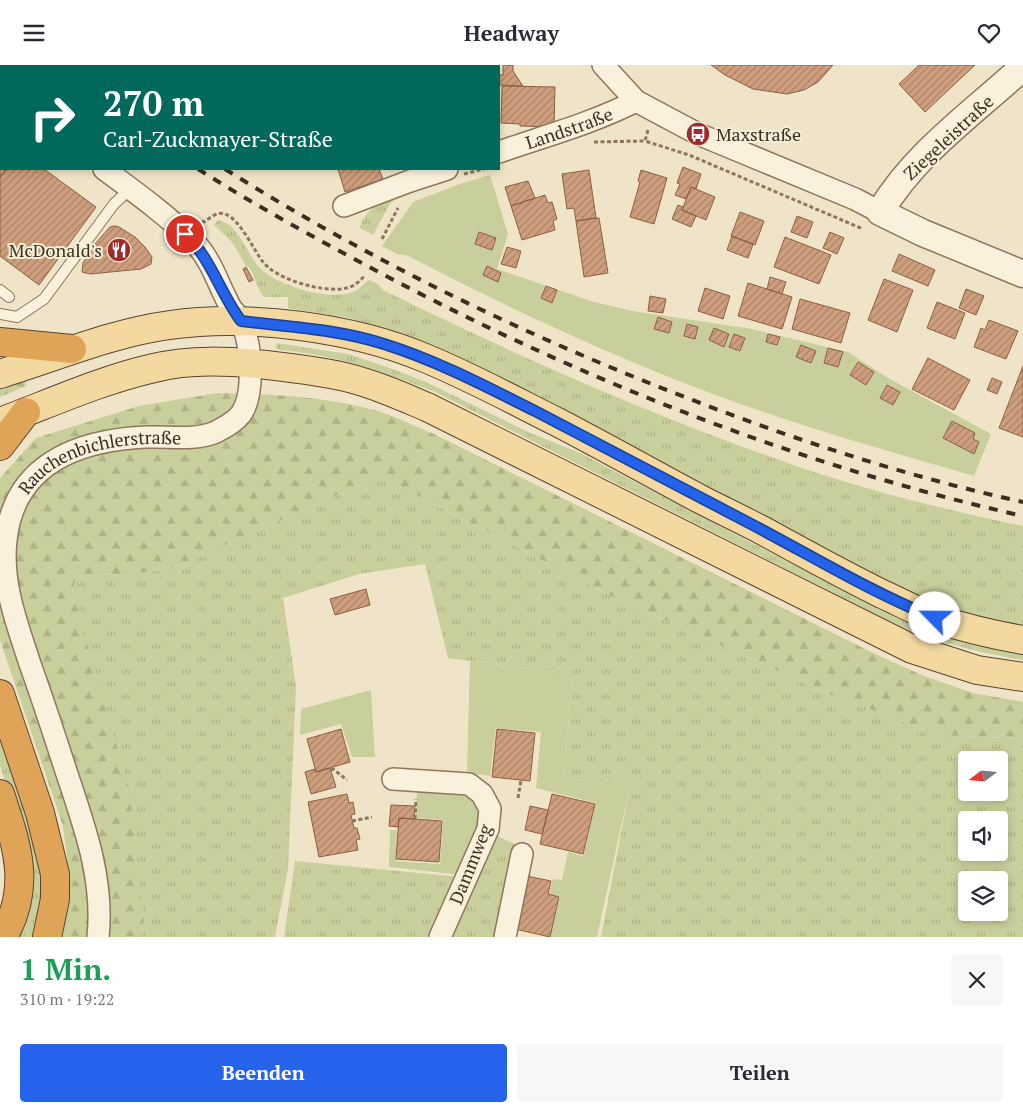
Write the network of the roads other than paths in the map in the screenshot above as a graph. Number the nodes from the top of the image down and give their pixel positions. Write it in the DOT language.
graph roads {
  1 [pos="603,65"];
  2 [pos="1023,67"];
  3 [pos="645,105"];
  4 [pos="500,152"];
  5 [pos="105,170"];
  6 [pos="444,170"];
  7 [pos="130,189"];
  8 [pos="344,206"];
  9 [pos="873,221"];
  10 [pos="1023,274"];
  11 [pos="0,290"];
  12 [pos="9,297"];
  13 [pos="0,314"];
  14 [pos="241,321"];
  15 [pos="0,342"];
  16 [pos="72,349"];
  17 [pos="250,363"];
  18 [pos="0,375"];
  19 [pos="26,412"];
  20 [pos="0,422"];
  21 [pos="0,446"];
  22 [pos="1023,640"];
  23 [pos="1023,677"];
  24 [pos="0,694"];
  25 [pos="393,779"];
  26 [pos="0,794"];
  27 [pos="522,854"];
  28 [pos="3,937"];
  29 [pos="47,937"];
  30 [pos="98,937"];
  31 [pos="440,937"];
  32 [pos="505,937"];
  1 -- 3 [label="street"];
  2 -- 9 [label="street, Ziegeleistraße"];
  3 -- 4 [label="street, Landstraße"];
  3 -- 9 [label="street"];
  5 -- 7 [label="street, Rauchenbichlerstraße"];
  6 -- 8 [label="street"];
  7 -- 13 [label="lane"];
  7 -- 14 [label="street, Rauchenbichlerstraße"];
  9 -- 10 [label="street"];
  11 -- 12 [label="lane"];
  14 -- 16 [label="main road"];
  14 -- 17 [label="street, Rauchenbichlerstraße"];
  14 -- 22 [label="main road"];
  15 -- 16 [label="highway"];
  16 -- 18 [label="main road"];
  17 -- 19 [label="main road"];
  17 -- 23 [label="main road"];
  17 -- 30 [label="street, Rauchenbichlerstraße"];
  19 -- 20 [label="main road"];
  19 -- 21 [label="highway"];
  24 -- 29 [label="highway"];
  25 -- 31 [label="street, Dammweg"];
  26 -- 28 [label="highway"];
  27 -- 32 [label="street"];
}
